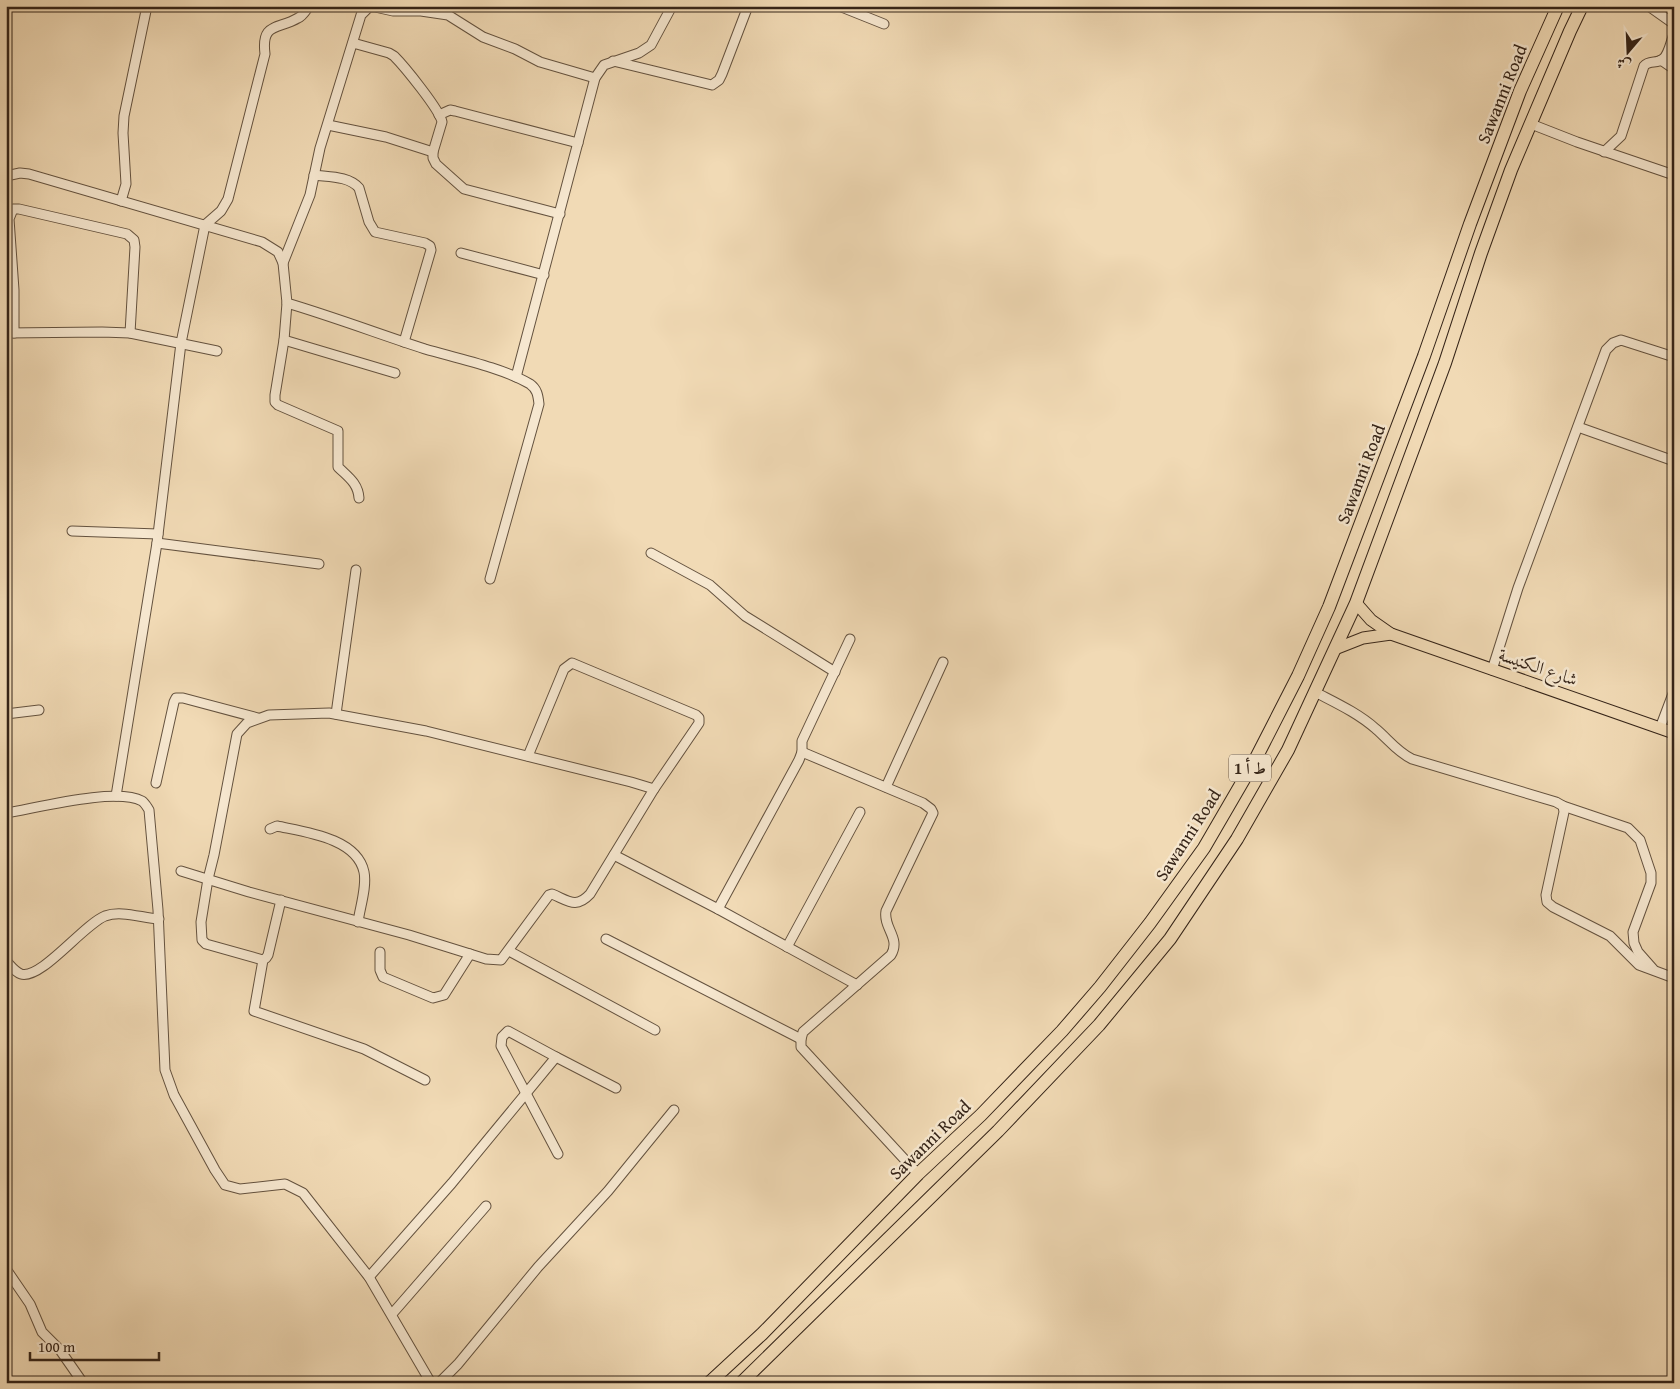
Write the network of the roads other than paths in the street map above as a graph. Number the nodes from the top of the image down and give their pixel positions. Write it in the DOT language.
graph roads {
  1 [pos="147,6"];
  2 [pos="309,6"];
  3 [pos="672,6"];
  4 [pos="748,6"];
  5 [pos="839,6"];
  6 [pos="1558,6"];
  7 [pos="1582,6"];
  8 [pos="1650,7"];
  9 [pos="884,24"];
  10 [pos="1674,24"];
  11 [pos="1674,34"];
  12 [pos="353,43"];
  13 [pos="1661,60"];
  14 [pos="613,61"];
  15 [pos="1674,69"];
  16 [pos="595,78"];
  17 [pos="439,115"];
  18 [pos="1531,124"];
  19 [pos="328,125"];
  20 [pos="578,143"];
  21 [pos="433,152"];
  22 [pos="1604,152"];
  23 [pos="314,175"];
  24 [pos="1674,175"];
  25 [pos="6,176"];
  26 [pos="121,201"];
  27 [pos="560,214"];
  28 [pos="205,225"];
  29 [pos="461,253"];
  30 [pos="283,263"];
  31 [pos="544,275"];
  32 [pos="287,303"];
  33 [pos="10,333"];
  34 [pos="130,334"];
  35 [pos="284,340"];
  36 [pos="404,342"];
  37 [pos="181,343"];
  38 [pos="217,351"];
  39 [pos="1674,357"];
  40 [pos="395,373"];
  41 [pos="516,377"];
  42 [pos="1578,427"];
  43 [pos="1674,462"];
  44 [pos="360,498"];
  45 [pos="72,531"];
  46 [pos="158,539"];
  47 [pos="651,553"];
  48 [pos="319,564"];
  49 [pos="356,570"];
  50 [pos="490,579"];
  51 [pos="1356,603"];
  52 [pos="1391,634"];
  53 [pos="850,640"];
  54 [pos="1335,649"];
  55 [pos="943,662"];
  56 [pos="1492,670"];
  57 [pos="835,672"];
  58 [pos="1674,691"];
  59 [pos="1315,692"];
  60 [pos="39,710"];
  61 [pos="6,714"];
  62 [pos="336,714"];
  63 [pos="258,718"];
  64 [pos="1660,728"];
  65 [pos="1674,734"];
  66 [pos="802,752"];
  67 [pos="528,756"];
  68 [pos="156,783"];
  69 [pos="886,787"];
  70 [pos="654,789"];
  71 [pos="116,796"];
  72 [pos="1563,806"];
  73 [pos="860,812"];
  74 [pos="6,813"];
  75 [pos="270,829"];
  76 [pos="614,855"];
  77 [pos="181,872"];
  78 [pos="208,879"];
  79 [pos="282,900"];
  80 [pos="718,909"];
  81 [pos="159,919"];
  82 [pos="358,922"];
  83 [pos="606,939"];
  84 [pos="787,947"];
  85 [pos="509,951"];
  86 [pos="380,952"];
  87 [pos="470,954"];
  88 [pos="263,960"];
  89 [pos="6,961"];
  90 [pos="1655,971"];
  91 [pos="1674,978"];
  92 [pos="857,985"];
  93 [pos="655,1030"];
  94 [pos="800,1040"];
  95 [pos="556,1057"];
  96 [pos="425,1080"];
  97 [pos="616,1088"];
  98 [pos="526,1092"];
  99 [pos="674,1110"];
  100 [pos="558,1154"];
  101 [pos="918,1174"];
  102 [pos="486,1206"];
  103 [pos="6,1269"];
  104 [pos="369,1277"];
  105 [pos="392,1314"];
  106 [pos="84,1383"];
  107 [pos="431,1383"];
  108 [pos="439,1383"];
  109 [pos="709,1383"];
  110 [pos="741,1383"];
  1 -- 26 [label="street"];
  2 -- 28 [label="street"];
  3 -- 14 [label="street"];
  4 -- 14 [label="street"];
  5 -- 9 [label="street"];
  6 -- 101 [label="highway, Sawanni Road / ط أ 1"];
  7 -- 18 [label="highway, ط أ 1"];
  8 -- 10 [label="street"];
  11 -- 13 [label="street"];
  12 -- 16 [label="street"];
  12 -- 17 [label="street"];
  12 -- 19 [label="street"];
  13 -- 15 [label="street"];
  13 -- 22 [label="street"];
  14 -- 16 [label="street"];
  16 -- 20 [label="street"];
  17 -- 20 [label="street"];
  17 -- 21 [label="street"];
  18 -- 22 [label="street"];
  18 -- 51 [label="highway, ط أ 1"];
  19 -- 21 [label="street"];
  19 -- 23 [label="street"];
  20 -- 27 [label="street"];
  21 -- 27 [label="street"];
  22 -- 24 [label="street"];
  23 -- 30 [label="street"];
  23 -- 36 [label="street"];
  25 -- 26 [label="street"];
  26 -- 28 [label="street"];
  27 -- 31 [label="street"];
  28 -- 30 [label="street"];
  28 -- 37 [label="street"];
  29 -- 31 [label="street"];
  30 -- 32 [label="street"];
  31 -- 41 [label="street"];
  32 -- 35 [label="street"];
  32 -- 36 [label="street"];
  33 -- 34 [label="street"];
  33 -- 34 [label="street"];
  34 -- 37 [label="street"];
  35 -- 40 [label="street"];
  35 -- 44 [label="street"];
  36 -- 41 [label="street"];
  37 -- 38 [label="street"];
  37 -- 46 [label="street"];
  39 -- 42 [label="street"];
  41 -- 50 [label="street"];
  42 -- 43 [label="street"];
  42 -- 56 [label="street"];
  45 -- 46 [label="street"];
  46 -- 48 [label="street"];
  46 -- 71 [label="street"];
  47 -- 57 [label="street"];
  49 -- 62 [label="street"];
  51 -- 52 [label="main road, شارع الكنيسة"];
  51 -- 54 [label="highway, ط أ 1"];
  52 -- 54 [label="main road, شارع الكنيسة"];
  52 -- 56 [label="main road, شارع الكنيسة"];
  53 -- 57 [label="street"];
  54 -- 59 [label="highway, ط أ 1"];
  55 -- 69 [label="street"];
  56 -- 64 [label="main road, شارع الكنيسة"];
  57 -- 66 [label="street"];
  58 -- 64 [label="street"];
  59 -- 72 [label="street"];
  59 -- 110 [label="highway, ط أ 1"];
  60 -- 61 [label="street"];
  62 -- 63 [label="street"];
  62 -- 67 [label="street"];
  63 -- 68 [label="street"];
  63 -- 78 [label="street"];
  64 -- 65 [label="main road, شارع الكنيسة"];
  66 -- 69 [label="street"];
  66 -- 80 [label="street"];
  67 -- 70 [label="street"];
  67 -- 70 [label="street"];
  69 -- 92 [label="street"];
  70 -- 76 [label="street"];
  71 -- 74 [label="street"];
  71 -- 81 [label="street"];
  72 -- 90 [label="street"];
  72 -- 90 [label="street"];
  73 -- 84 [label="street"];
  75 -- 82 [label="street"];
  76 -- 80 [label="street"];
  76 -- 85 [label="street"];
  77 -- 78 [label="street"];
  78 -- 79 [label="street"];
  78 -- 88 [label="street"];
  79 -- 82 [label="street"];
  79 -- 88 [label="street"];
  80 -- 84 [label="street"];
  81 -- 89 [label="street"];
  81 -- 104 [label="street"];
  82 -- 87 [label="street"];
  83 -- 94 [label="street"];
  84 -- 92 [label="street"];
  85 -- 87 [label="street"];
  85 -- 93 [label="street"];
  86 -- 87 [label="street"];
  88 -- 96 [label="street"];
  90 -- 91 [label="street"];
  92 -- 94 [label="street"];
  94 -- 101 [label="street"];
  95 -- 97 [label="street"];
  95 -- 98 [label="street"];
  95 -- 98 [label="street"];
  98 -- 100 [label="street"];
  98 -- 104 [label="street"];
  99 -- 108 [label="street"];
  101 -- 109 [label="highway, Sawanni Road / ط أ 1"];
  102 -- 105 [label="street"];
  103 -- 106 [label="street"];
  104 -- 105 [label="street"];
  105 -- 107 [label="street"];
}
